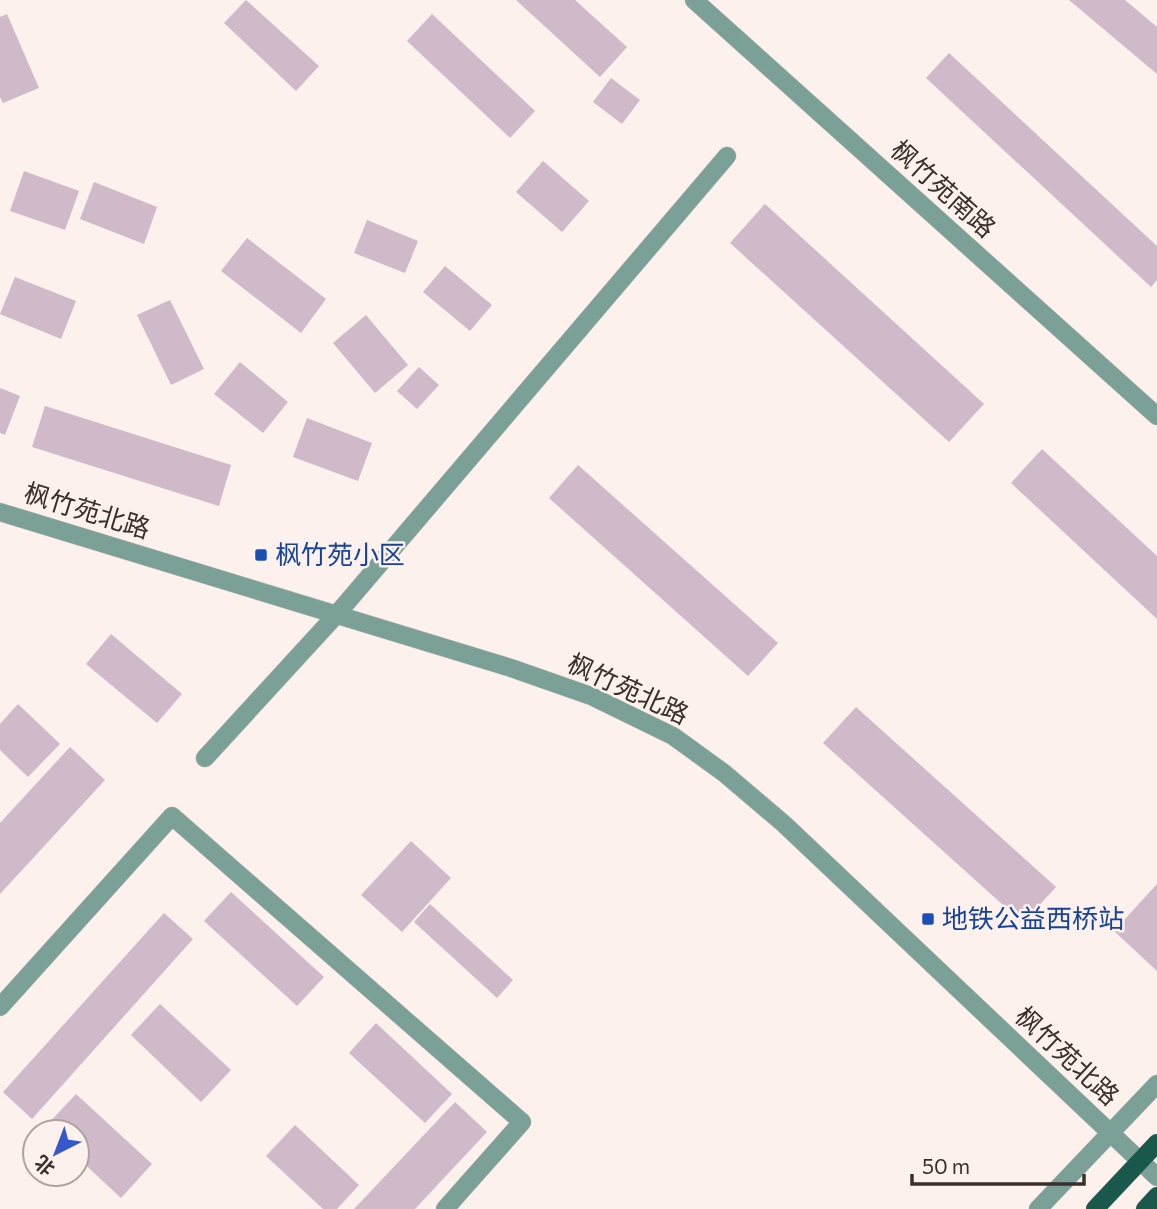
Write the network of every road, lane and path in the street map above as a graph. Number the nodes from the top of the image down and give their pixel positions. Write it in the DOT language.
graph roads {
  1 [pos="694,0"];
  2 [pos="727,156"];
  3 [pos="1157,416"];
  4 [pos="0,512"];
  5 [pos="337,614"];
  6 [pos="205,758"];
  7 [pos="0,1007"];
  8 [pos="1157,1084"];
  9 [pos="1110,1133"];
  10 [pos="1157,1143"];
  11 [pos="1139,1161"];
  12 [pos="1157,1177"];
  13 [pos="1157,1196"];
  14 [pos="445,1209"];
  15 [pos="1038,1209"];
  16 [pos="1095,1209"];
  17 [pos="1145,1209"];
  1 -- 3 [label="street, 枫竹苑南路"];
  2 -- 5 [label="street"];
  4 -- 5 [label="street, 枫竹苑北路"];
  5 -- 6 [label="street"];
  5 -- 9 [label="street, 枫竹苑北路"];
  7 -- 14 [label="street"];
  8 -- 9 [label="street"];
  9 -- 11 [label="street, 枫竹苑北路"];
  9 -- 15 [label="street"];
  10 -- 11 [label="main road"];
  11 -- 12 [label="street, 枫竹苑北路"];
  11 -- 16 [label="main road"];
  13 -- 17 [label="main road"];
}
